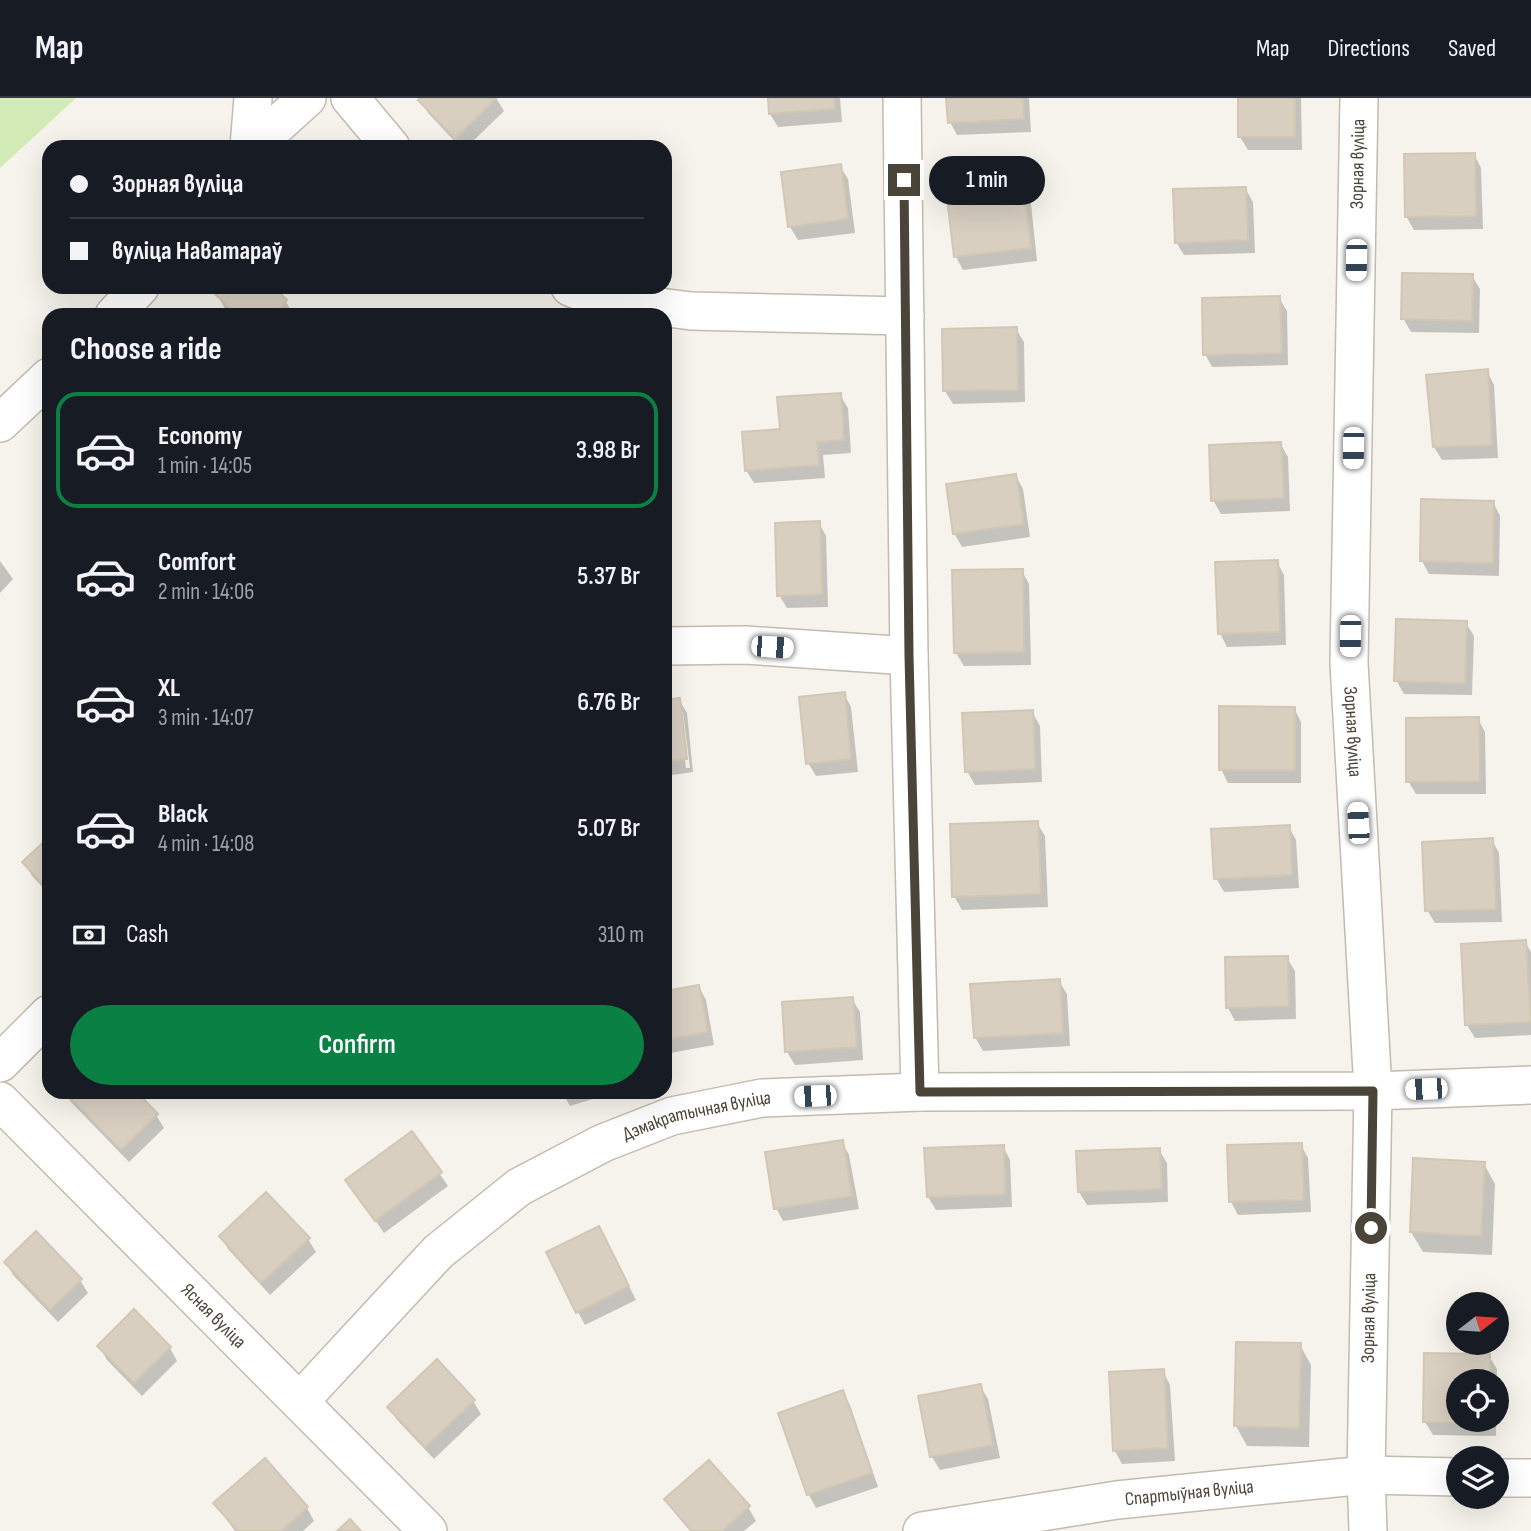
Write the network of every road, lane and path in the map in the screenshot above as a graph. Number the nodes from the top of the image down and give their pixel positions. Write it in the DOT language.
graph roads {
  1 [pos="253,98"];
  2 [pos="307,98"];
  3 [pos="350,98"];
  4 [pos="902,98"];
  5 [pos="1359,98"];
  6 [pos="251,140"];
  7 [pos="259,140"];
  8 [pos="385,140"];
  9 [pos="134,294"];
  10 [pos="586,294"];
  11 [pos="120,308"];
  12 [pos="668,308"];
  13 [pos="672,309"];
  14 [pos="905,316"];
  15 [pos="42,384"];
  16 [pos="0,423"];
  17 [pos="672,646"];
  18 [pos="909,656"];
  19 [pos="42,1021"];
  20 [pos="0,1063"];
  21 [pos="1531,1085"];
  22 [pos="1373,1091"];
  23 [pos="920,1092"];
  24 [pos="0,1101"];
  25 [pos="300,1401"];
  26 [pos="1366,1475"];
  27 [pos="1446,1477"];
  28 [pos="1509,1478"];
  29 [pos="1531,1479"];
  30 [pos="428,1531"];
  31 [pos="922,1531"];
  32 [pos="1368,1531"];
  1 -- 6 [label="street"];
  2 -- 7 [label="street"];
  3 -- 8 [label="street"];
  4 -- 14 [label="street"];
  5 -- 22 [label="street, Зорная вуліца"];
  9 -- 11 [label="street"];
  10 -- 12 [label="street"];
  13 -- 14 [label="street"];
  14 -- 18 [label="street"];
  15 -- 16 [label="street"];
  17 -- 18 [label="street"];
  18 -- 23 [label="street"];
  19 -- 20 [label="street"];
  21 -- 22 [label="street, Дэмакратычная вуліца"];
  22 -- 23 [label="street, Дэмакратычная вуліца"];
  22 -- 26 [label="street, Зорная вуліца"];
  23 -- 25 [label="street, Дэмакратычная вуліца"];
  24 -- 25 [label="street, Ясная вуліца"];
  25 -- 30 [label="street, Ясная вуліца"];
  26 -- 27 [label="street, Спартыўная вуліца"];
  26 -- 31 [label="street, Спартыўная вуліца"];
  26 -- 32 [label="street, Зорная вуліца"];
  28 -- 29 [label="street"];
}
